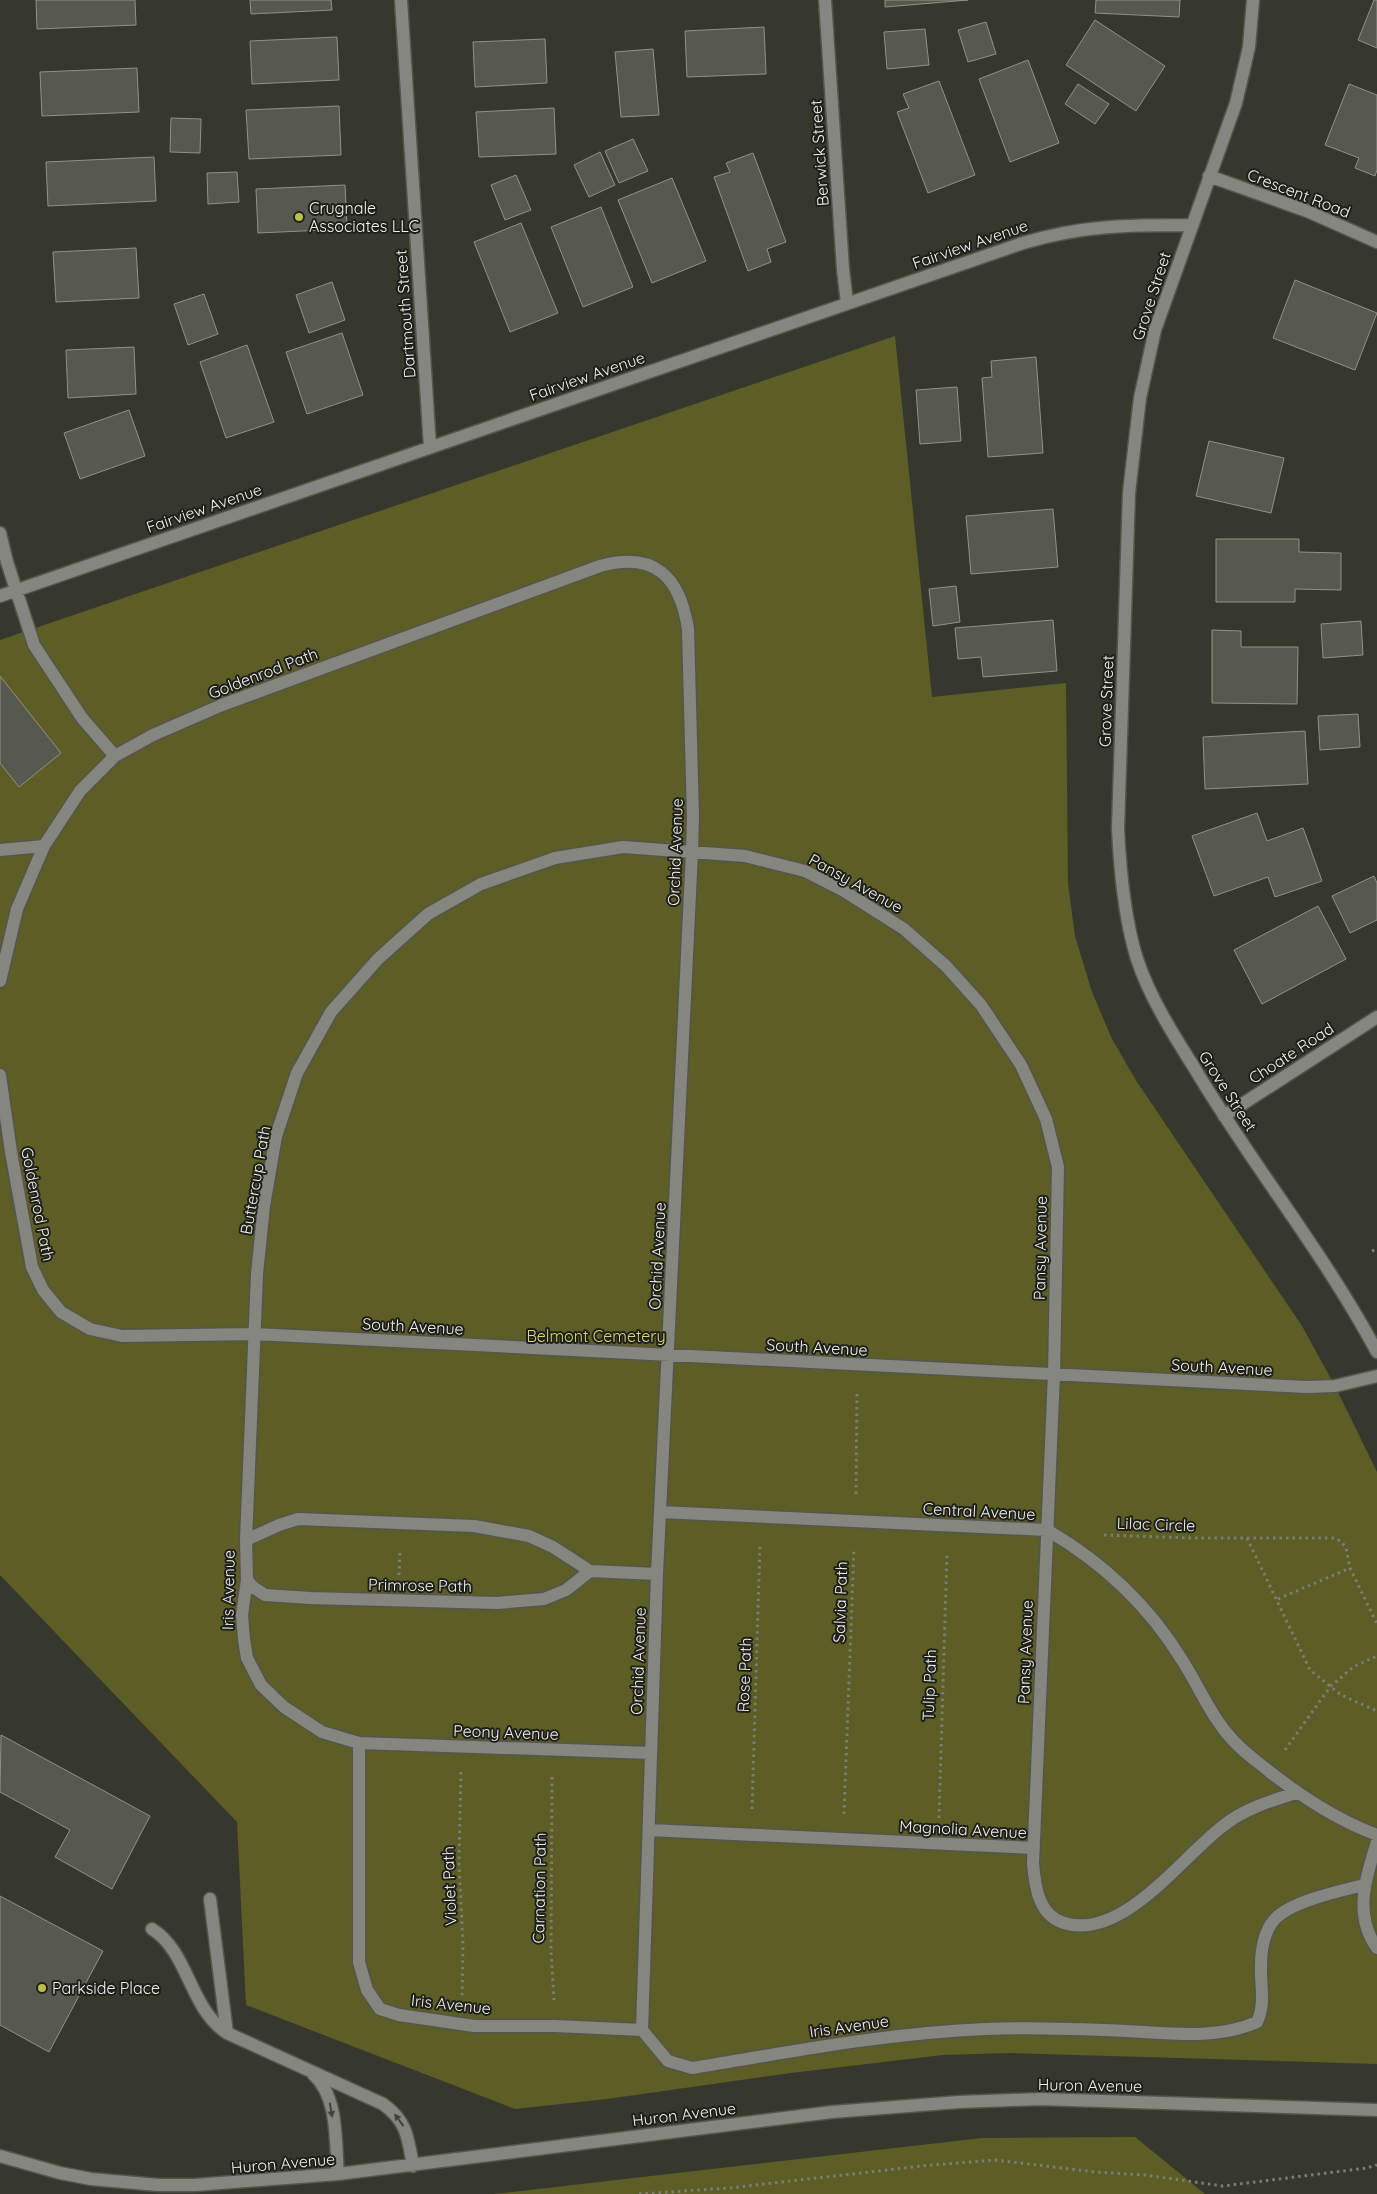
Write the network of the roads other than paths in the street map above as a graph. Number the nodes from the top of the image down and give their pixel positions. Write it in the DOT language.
graph roads {
  1 [pos="401,0"];
  2 [pos="825,0"];
  3 [pos="1254,0"];
  4 [pos="1209,176"];
  5 [pos="1192,225"];
  6 [pos="1377,242"];
  7 [pos="847,303"];
  8 [pos="430,447"];
  9 [pos="0,533"];
  10 [pos="669,577"];
  11 [pos="16,590"];
  12 [pos="0,596"];
  13 [pos="115,756"];
  14 [pos="44,846"];
  15 [pos="0,850"];
  16 [pos="692,852"];
  17 [pos="0,981"];
  18 [pos="1377,1017"];
  19 [pos="0,1075"];
  20 [pos="1224,1116"];
  21 [pos="255,1334"];
  22 [pos="1377,1352"];
  23 [pos="668,1356"];
  24 [pos="1054,1374"];
  25 [pos="1377,1376"];
  26 [pos="660,1512"];
  27 [pos="1047,1530"];
  28 [pos="246,1540"];
  29 [pos="590,1571"];
  30 [pos="657,1574"];
  31 [pos="246,1580"];
  32 [pos="359,1743"];
  33 [pos="651,1753"];
  34 [pos="1296,1793"];
  35 [pos="649,1830"];
  36 [pos="1377,1835"];
  37 [pos="1377,1842"];
  38 [pos="1034,1848"];
  39 [pos="1364,1885"];
  40 [pos="210,1899"];
  41 [pos="152,1929"];
  42 [pos="1377,1948"];
  43 [pos="642,2030"];
  44 [pos="227,2033"];
  45 [pos="307,2069"];
  46 [pos="1377,2110"];
  47 [pos="0,2156"];
  48 [pos="413,2166"];
  49 [pos="338,2174"];
  1 -- 8 [label="street, Dartmouth Street"];
  2 -- 7 [label="street, Berwick Street"];
  3 -- 4 [label="street, Grove Street"];
  4 -- 5 [label="street, Grove Street"];
  4 -- 6 [label="street, Crescent Road"];
  5 -- 7 [label="street, Fairview Avenue"];
  5 -- 20 [label="street, Grove Street"];
  7 -- 8 [label="street, Fairview Avenue"];
  8 -- 11 [label="street, Fairview Avenue"];
  9 -- 11 [label="street"];
  10 -- 13 [label="street, Goldenrod Path"];
  10 -- 16 [label="street, Orchid Avenue"];
  11 -- 12 [label="street, Fairview Avenue"];
  11 -- 13 [label="street"];
  13 -- 14 [label="street, Goldenrod Path"];
  14 -- 15 [label="street"];
  14 -- 17 [label="street, Goldenrod Path"];
  16 -- 21 [label="street, Buttercup Path"];
  16 -- 23 [label="street, Orchid Avenue"];
  16 -- 24 [label="street, Pansy Avenue"];
  18 -- 20 [label="street, Choate Road"];
  19 -- 21 [label="street, Goldenrod Path"];
  20 -- 22 [label="street, Grove Street"];
  21 -- 23 [label="street, South Avenue"];
  21 -- 28 [label="street, Buttercup Path"];
  23 -- 24 [label="street, South Avenue"];
  23 -- 26 [label="street, Orchid Avenue"];
  24 -- 25 [label="street, South Avenue"];
  24 -- 27 [label="street, Pansy Avenue"];
  26 -- 27 [label="street, Central Avenue"];
  26 -- 30 [label="street, Orchid Avenue"];
  27 -- 34 [label="street, Central Avenue"];
  27 -- 38 [label="street, Pansy Avenue"];
  28 -- 29 [label="street, Iris Avenue"];
  28 -- 31 [label="street, Iris Avenue"];
  29 -- 30 [label="street"];
  29 -- 31 [label="street, Primrose Path"];
  30 -- 33 [label="street, Orchid Avenue"];
  31 -- 32 [label="street, Iris Avenue"];
  32 -- 33 [label="street, Peony Avenue"];
  32 -- 43 [label="street, Iris Avenue"];
  33 -- 35 [label="street, Orchid Avenue"];
  34 -- 36 [label="street, Central Avenue"];
  34 -- 38 [label="street, Magnolia Avenue"];
  35 -- 38 [label="street, Magnolia Avenue"];
  35 -- 43 [label="street, Orchid Avenue"];
  37 -- 39 [label="street"];
  39 -- 42 [label="street"];
  39 -- 43 [label="street, Iris Avenue"];
  40 -- 44 [label="street"];
  41 -- 44 [label="street"];
  44 -- 45 [label="street"];
  48 -- 45 [label="street, one-way"];
  45 -- 49 [label="street, one-way"];
  46 -- 48 [label="street, Huron Avenue"];
  47 -- 49 [label="street, Huron Avenue"];
  48 -- 49 [label="street, Huron Avenue"];
}
